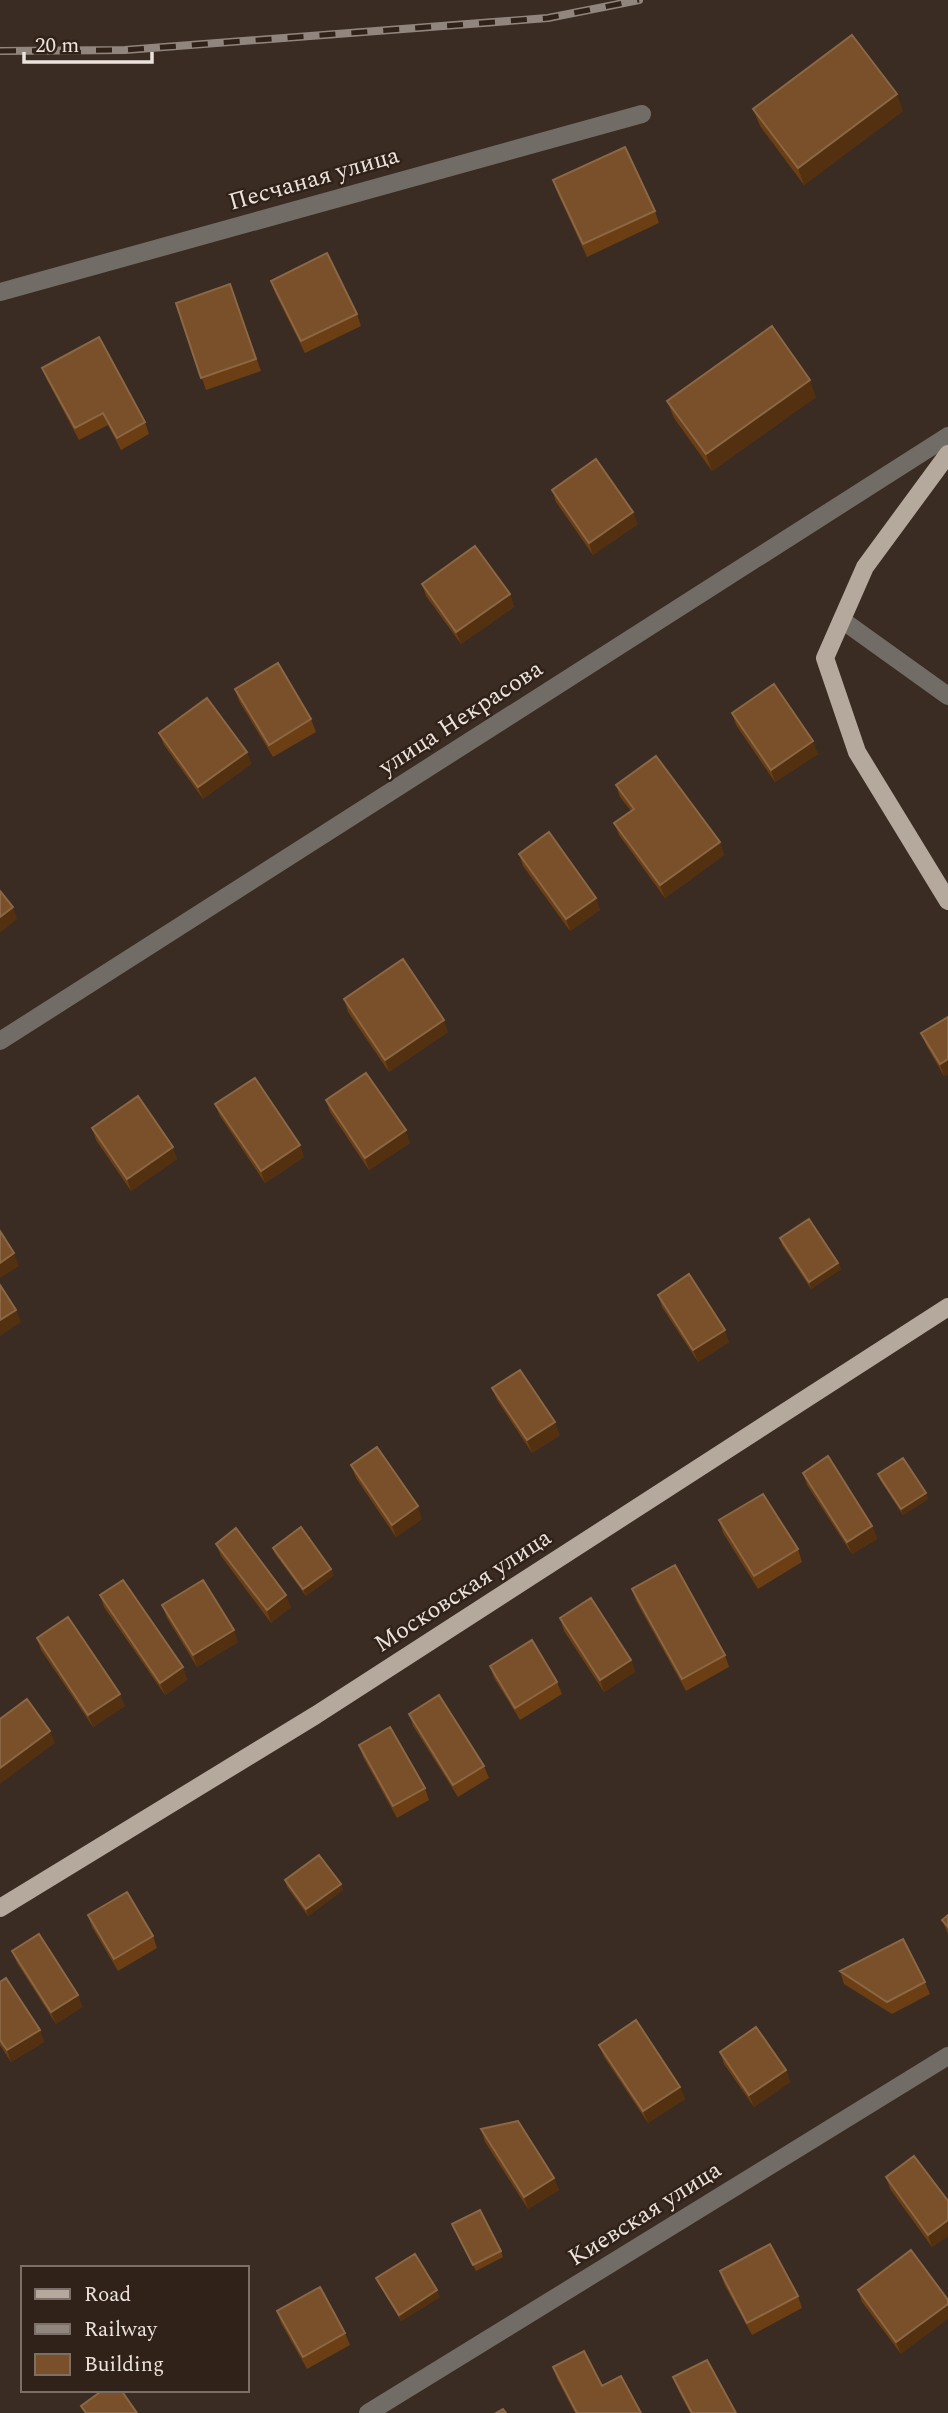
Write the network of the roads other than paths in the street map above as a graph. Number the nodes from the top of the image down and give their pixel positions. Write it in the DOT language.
graph roads {
  1 [pos="642,114"];
  2 [pos="0,292"];
  3 [pos="948,436"];
  4 [pos="948,454"];
  5 [pos="842,620"];
  6 [pos="948,696"];
  7 [pos="948,901"];
  8 [pos="0,1041"];
  9 [pos="948,1307"];
  10 [pos="0,1909"];
  11 [pos="948,2056"];
  12 [pos="368,2413"];
  1 -- 2 [label="street, Песчаная улица"];
  3 -- 8 [label="street, улица Некрасова"];
  4 -- 5 [label="main road"];
  5 -- 6 [label="street"];
  5 -- 7 [label="main road"];
  9 -- 10 [label="main road, Московская улица"];
  11 -- 12 [label="street, Киевская улица"];
}
